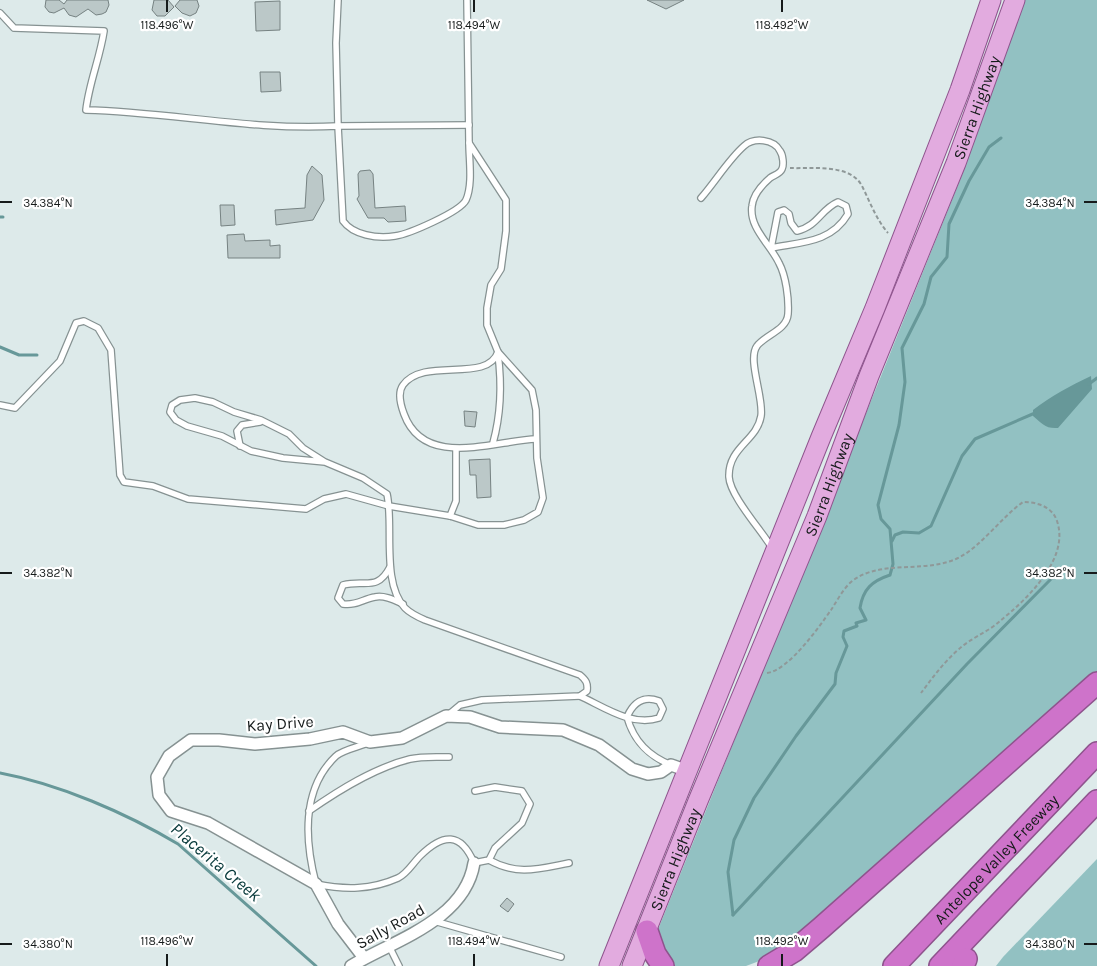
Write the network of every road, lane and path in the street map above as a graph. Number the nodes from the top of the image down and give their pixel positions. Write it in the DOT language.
graph roads {
  1 [pos="338,0"];
  2 [pos="466,0"];
  3 [pos="991,0"];
  4 [pos="1015,0"];
  5 [pos="0,13"];
  6 [pos="469,125"];
  7 [pos="338,126"];
  8 [pos="469,143"];
  9 [pos="783,167"];
  10 [pos="701,198"];
  11 [pos="900,242"];
  12 [pos="771,248"];
  13 [pos="498,352"];
  14 [pos="0,405"];
  15 [pos="265,422"];
  16 [pos="536,439"];
  17 [pos="493,443"];
  18 [pos="240,446"];
  19 [pos="456,449"];
  20 [pos="325,462"];
  21 [pos="389,506"];
  22 [pos="450,516"];
  23 [pos="775,552"];
  24 [pos="798,562"];
  25 [pos="391,566"];
  26 [pos="402,604"];
  27 [pos="752,671"];
  28 [pos="1097,683"];
  29 [pos="921,693"];
  30 [pos="580,696"];
  31 [pos="446,716"];
  32 [pos="626,718"];
  33 [pos="370,742"];
  34 [pos="1097,753"];
  35 [pos="449,757"];
  36 [pos="680,768"];
  37 [pos="1097,772"];
  38 [pos="475,791"];
  39 [pos="1097,802"];
  40 [pos="309,811"];
  41 [pos="1097,821"];
  42 [pos="489,860"];
  43 [pos="474,863"];
  44 [pos="569,863"];
  45 [pos="316,884"];
  46 [pos="434,921"];
  47 [pos="647,932"];
  48 [pos="388,945"];
  49 [pos="562,957"];
  50 [pos="364,958"];
  51 [pos="963,964"];
  52 [pos="350,966"];
  53 [pos="399,966"];
  54 [pos="609,966"];
  55 [pos="632,966"];
  56 [pos="663,966"];
  57 [pos="769,966"];
  58 [pos="894,966"];
  59 [pos="912,966"];
  60 [pos="940,966"];
  1 -- 7 [label="lane"];
  2 -- 6 [label="lane"];
  3 -- 11 [label="main road, Sierra Highway"];
  4 -- 24 [label="main road, Sierra Highway"];
  5 -- 7 [label="lane"];
  6 -- 7 [label="lane"];
  6 -- 8 [label="lane"];
  7 -- 8 [label="lane"];
  8 -- 13 [label="lane"];
  9 -- 10 [label="lane"];
  9 -- 11 [label="path"];
  9 -- 12 [label="lane"];
  11 -- 23 [label="main road, Sierra Highway"];
  12 -- 12 [label="lane"];
  12 -- 23 [label="lane"];
  13 -- 16 [label="lane"];
  13 -- 17 [label="lane"];
  13 -- 19 [label="lane"];
  14 -- 21 [label="lane"];
  15 -- 18 [label="lane"];
  15 -- 18 [label="lane"];
  15 -- 20 [label="lane"];
  16 -- 17 [label="lane"];
  16 -- 22 [label="lane"];
  17 -- 19 [label="lane"];
  18 -- 20 [label="lane"];
  19 -- 22 [label="lane"];
  20 -- 21 [label="lane"];
  21 -- 22 [label="lane"];
  21 -- 25 [label="lane"];
  23 -- 24 [label="main road"];
  23 -- 36 [label="main road, Sierra Highway"];
  24 -- 27 [label="main road, Sierra Highway"];
  25 -- 26 [label="lane"];
  25 -- 26 [label="lane"];
  26 -- 30 [label="lane"];
  27 -- 29 [label="path"];
  27 -- 47 [label="main road, Sierra Highway"];
  28 -- 57 [label="highway"];
  30 -- 31 [label="lane"];
  30 -- 32 [label="lane"];
  31 -- 33 [label="street, Kay Drive"];
  31 -- 36 [label="street, Kay Drive"];
  32 -- 32 [label="lane"];
  32 -- 36 [label="lane"];
  33 -- 40 [label="lane"];
  33 -- 45 [label="street, Kay Drive"];
  34 -- 58 [label="highway, Antelope Valley Freeway"];
  35 -- 40 [label="lane"];
  36 -- 54 [label="main road, Sierra Highway"];
  37 -- 59 [label="highway"];
  38 -- 42 [label="lane"];
  39 -- 60 [label="highway"];
  40 -- 45 [label="lane"];
  41 -- 51 [label="highway"];
  42 -- 43 [label="lane"];
  42 -- 44 [label="lane"];
  43 -- 45 [label="lane"];
  43 -- 46 [label="street, Sally Road"];
  45 -- 50 [label="street"];
  46 -- 48 [label="street, Sally Road"];
  46 -- 49 [label="lane"];
  47 -- 55 [label="main road, Sierra Highway"];
  47 -- 56 [label="highway"];
  48 -- 50 [label="street, Sally Road"];
  48 -- 53 [label="lane"];
  50 -- 52 [label="street, Sally Road"];
}
